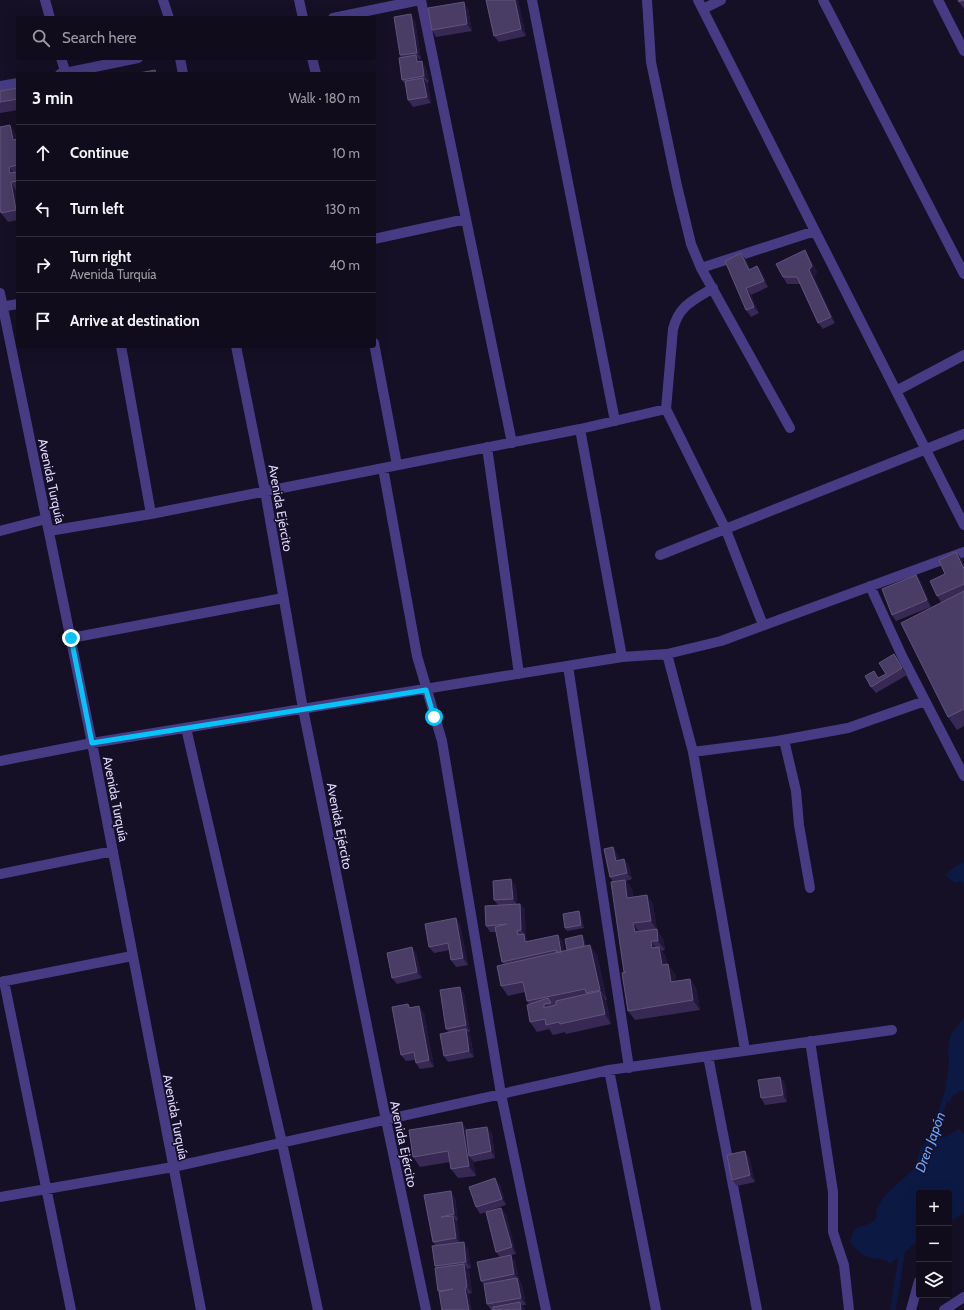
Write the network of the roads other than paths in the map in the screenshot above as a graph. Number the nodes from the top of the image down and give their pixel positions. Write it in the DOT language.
graph roads {
  1 [pos="45,0"];
  2 [pos="163,0"];
  3 [pos="299,0"];
  4 [pos="420,0"];
  5 [pos="532,0"];
  6 [pos="647,0"];
  7 [pos="721,0"];
  8 [pos="823,0"];
  9 [pos="938,0"];
  10 [pos="700,4"];
  11 [pos="49,16"];
  12 [pos="168,16"];
  13 [pos="303,16"];
  14 [pos="343,16"];
  15 [pos="964,51"];
  16 [pos="61,60"];
  17 [pos="129,60"];
  18 [pos="180,60"];
  19 [pos="312,60"];
  20 [pos="64,72"];
  21 [pos="73,72"];
  22 [pos="183,72"];
  23 [pos="316,72"];
  24 [pos="16,83"];
  25 [pos="0,86"];
  26 [pos="466,219"];
  27 [pos="815,231"];
  28 [pos="376,239"];
  29 [pos="701,268"];
  30 [pos="964,274"];
  31 [pos="713,288"];
  32 [pos="0,293"];
  33 [pos="16,304"];
  34 [pos="1,307"];
  35 [pos="121,348"];
  36 [pos="236,348"];
  37 [pos="375,348"];
  38 [pos="964,355"];
  39 [pos="896,391"];
  40 [pos="666,409"];
  41 [pos="615,421"];
  42 [pos="790,428"];
  43 [pos="580,429"];
  44 [pos="964,434"];
  45 [pos="512,443"];
  46 [pos="487,447"];
  47 [pos="925,451"];
  48 [pos="397,465"];
  49 [pos="382,468"];
  50 [pos="265,491"];
  51 [pos="151,514"];
  52 [pos="46,519"];
  53 [pos="964,525"];
  54 [pos="726,530"];
  55 [pos="0,531"];
  56 [pos="49,531"];
  57 [pos="964,552"];
  58 [pos="660,555"];
  59 [pos="870,586"];
  60 [pos="283,598"];
  61 [pos="763,625"];
  62 [pos="71,638"];
  63 [pos="666,654"];
  64 [pos="622,657"];
  65 [pos="568,666"];
  66 [pos="519,674"];
  67 [pos="426,690"];
  68 [pos="925,701"];
  69 [pos="303,709"];
  70 [pos="186,728"];
  71 [pos="784,740"];
  72 [pos="92,743"];
  73 [pos="693,752"];
  74 [pos="0,761"];
  75 [pos="964,776"];
  76 [pos="112,851"];
  77 [pos="0,874"];
  78 [pos="810,888"];
  79 [pos="132,956"];
  80 [pos="2,982"];
  81 [pos="892,1030"];
  82 [pos="810,1041"];
  83 [pos="745,1050"];
  84 [pos="708,1056"];
  85 [pos="629,1068"];
  86 [pos="608,1070"];
  87 [pos="501,1094"];
  88 [pos="386,1120"];
  89 [pos="282,1142"];
  90 [pos="173,1167"];
  91 [pos="47,1189"];
  92 [pos="0,1197"];
  93 [pos="916,1292"];
  94 [pos="964,1298"];
  95 [pos="71,1310"];
  96 [pos="201,1310"];
  97 [pos="318,1310"];
  98 [pos="426,1310"];
  99 [pos="546,1310"];
  100 [pos="656,1310"];
  101 [pos="757,1310"];
  102 [pos="849,1310"];
  103 [pos="911,1310"];
  104 [pos="944,1310"];
  1 -- 11 [label="street"];
  2 -- 12 [label="street"];
  3 -- 13 [label="street"];
  4 -- 14 [label="street"];
  4 -- 26 [label="street"];
  5 -- 41 [label="street"];
  6 -- 29 [label="street"];
  7 -- 10 [label="street"];
  8 -- 30 [label="street"];
  9 -- 15 [label="street"];
  10 -- 27 [label="street"];
  16 -- 20 [label="street"];
  17 -- 21 [label="street"];
  18 -- 22 [label="street"];
  19 -- 23 [label="street"];
  24 -- 25 [label="street"];
  26 -- 28 [label="street"];
  26 -- 45 [label="street"];
  27 -- 29 [label="street"];
  27 -- 39 [label="street"];
  29 -- 31 [label="street"];
  31 -- 40 [label="street"];
  31 -- 42 [label="street"];
  32 -- 34 [label="street, Avenida Turquía"];
  33 -- 34 [label="street"];
  34 -- 52 [label="street, Avenida Turquía"];
  35 -- 51 [label="street"];
  36 -- 50 [label="street, Avenida Ejército"];
  37 -- 48 [label="street"];
  38 -- 39 [label="street"];
  39 -- 47 [label="street"];
  40 -- 41 [label="street"];
  40 -- 54 [label="street"];
  41 -- 43 [label="street"];
  43 -- 45 [label="street"];
  43 -- 64 [label="street"];
  44 -- 47 [label="street"];
  45 -- 46 [label="street"];
  46 -- 48 [label="street"];
  46 -- 66 [label="street"];
  47 -- 53 [label="street"];
  47 -- 54 [label="street"];
  48 -- 49 [label="street"];
  49 -- 50 [label="street"];
  49 -- 67 [label="street"];
  50 -- 51 [label="street"];
  50 -- 60 [label="street, Avenida Ejército"];
  51 -- 56 [label="street"];
  52 -- 55 [label="street"];
  52 -- 56 [label="street, Avenida Turquía"];
  54 -- 58 [label="street"];
  54 -- 61 [label="street"];
  56 -- 62 [label="street, Avenida Turquía"];
  57 -- 59 [label="street"];
  59 -- 61 [label="street"];
  59 -- 68 [label="street"];
  60 -- 62 [label="street"];
  60 -- 69 [label="street, Avenida Ejército"];
  61 -- 63 [label="street"];
  62 -- 72 [label="street, Avenida Turquía"];
  63 -- 64 [label="street"];
  63 -- 73 [label="street"];
  64 -- 65 [label="street"];
  65 -- 66 [label="street"];
  65 -- 85 [label="street"];
  66 -- 67 [label="street"];
  67 -- 69 [label="street"];
  67 -- 87 [label="street"];
  68 -- 71 [label="street"];
  68 -- 75 [label="street"];
  69 -- 70 [label="street"];
  69 -- 88 [label="street, Avenida Ejército"];
  70 -- 72 [label="street"];
  70 -- 89 [label="street"];
  71 -- 73 [label="street"];
  71 -- 78 [label="street"];
  72 -- 74 [label="street"];
  72 -- 76 [label="street, Avenida Turquía"];
  73 -- 83 [label="street"];
  76 -- 77 [label="street"];
  76 -- 79 [label="street, Avenida Turquía"];
  79 -- 80 [label="street"];
  79 -- 90 [label="street, Avenida Turquía"];
  80 -- 91 [label="street"];
  81 -- 82 [label="street"];
  82 -- 83 [label="street"];
  82 -- 102 [label="street"];
  83 -- 84 [label="street"];
  84 -- 85 [label="street"];
  84 -- 101 [label="street"];
  85 -- 86 [label="street"];
  86 -- 87 [label="street"];
  86 -- 100 [label="street"];
  87 -- 88 [label="street"];
  87 -- 99 [label="street"];
  88 -- 89 [label="street"];
  88 -- 98 [label="street, Avenida Ejército"];
  89 -- 90 [label="street"];
  89 -- 97 [label="street"];
  90 -- 91 [label="street"];
  90 -- 96 [label="street, Avenida Turquía"];
  91 -- 92 [label="street"];
  91 -- 95 [label="street"];
  93 -- 103 [label="street"];
  94 -- 104 [label="street"];
}
